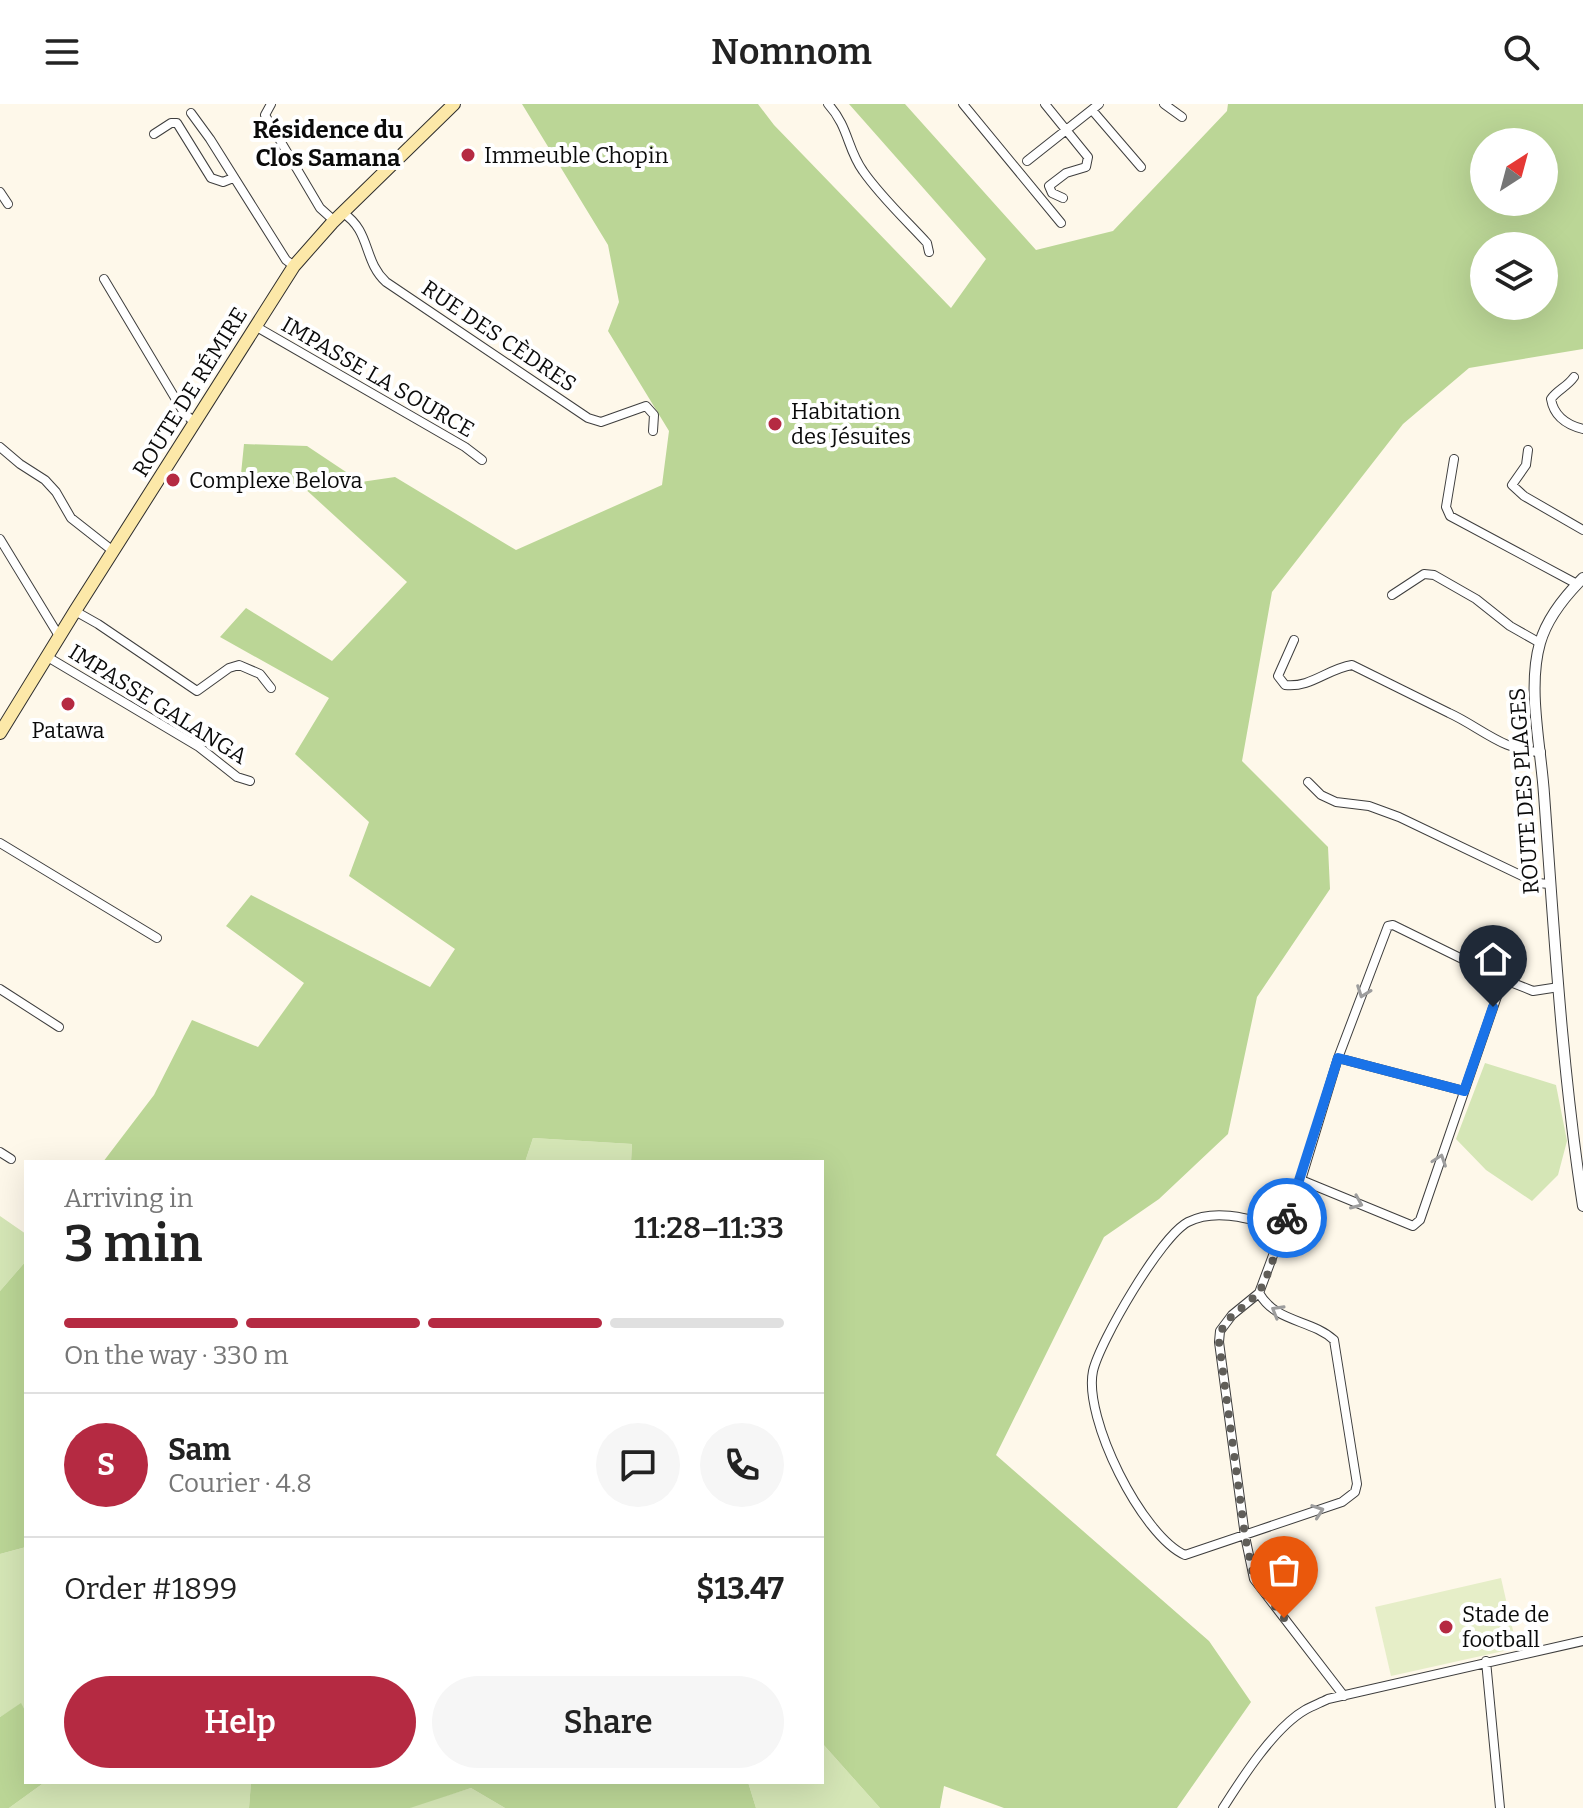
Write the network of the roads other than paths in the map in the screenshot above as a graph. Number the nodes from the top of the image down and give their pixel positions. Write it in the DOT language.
graph roads {
  1 [pos="271,104"];
  2 [pos="454,104"];
  3 [pos="828,104"];
  4 [pos="963,104"];
  5 [pos="1045,104"];
  6 [pos="1164,104"];
  7 [pos="1095,107"];
  8 [pos="191,113"];
  9 [pos="1182,117"];
  10 [pos="1066,128"];
  11 [pos="154,134"];
  12 [pos="1027,161"];
  13 [pos="1141,167"];
  14 [pos="233,178"];
  15 [pos="0,192"];
  16 [pos="1063,198"];
  17 [pos="8,204"];
  18 [pos="343,213"];
  19 [pos="332,223"];
  20 [pos="1061,223"];
  21 [pos="929,252"];
  22 [pos="294,266"];
  23 [pos="104,279"];
  24 [pos="255,326"];
  25 [pos="1574,377"];
  26 [pos="194,422"];
  27 [pos="1583,429"];
  28 [pos="653,431"];
  29 [pos="0,447"];
  30 [pos="1528,450"];
  31 [pos="1454,459"];
  32 [pos="482,460"];
  33 [pos="1583,530"];
  34 [pos="0,539"];
  35 [pos="113,551"];
  36 [pos="1580,581"];
  37 [pos="1392,595"];
  38 [pos="75,611"];
  39 [pos="59,636"];
  40 [pos="1294,640"];
  41 [pos="1540,643"];
  42 [pos="46,659"];
  43 [pos="271,688"];
  44 [pos="0,733"];
  45 [pos="1541,752"];
  46 [pos="250,781"];
  47 [pos="1308,782"];
  48 [pos="0,843"];
  49 [pos="1550,884"];
  50 [pos="157,938"];
  51 [pos="1503,979"];
  52 [pos="1559,987"];
  53 [pos="0,989"];
  54 [pos="59,1027"];
  55 [pos="1338,1058"];
  56 [pos="1464,1091"];
  57 [pos="0,1152"];
  58 [pos="11,1159"];
  59 [pos="1301,1180"];
  60 [pos="1583,1206"];
  61 [pos="1283,1228"];
  62 [pos="1259,1293"];
  63 [pos="1245,1536"];
  64 [pos="1583,1641"];
  65 [pos="1486,1661"];
  66 [pos="1344,1696"];
  67 [pos="1223,1808"];
  68 [pos="1500,1808"];
  1 -- 19 [label="street"];
  2 -- 18 [label="main road, ROUTE DE RÉMIRE"];
  3 -- 21 [label="street"];
  4 -- 20 [label="street"];
  5 -- 10 [label="street"];
  6 -- 9 [label="street"];
  7 -- 10 [label="street"];
  7 -- 13 [label="street"];
  8 -- 14 [label="street"];
  10 -- 12 [label="street"];
  10 -- 16 [label="street"];
  11 -- 14 [label="street"];
  14 -- 22 [label="street"];
  15 -- 17 [label="street"];
  18 -- 19 [label="main road, ROUTE DE RÉMIRE"];
  18 -- 28 [label="street, RUE DES CÈDRES"];
  19 -- 22 [label="main road, ROUTE DE RÉMIRE"];
  22 -- 24 [label="main road, ROUTE DE RÉMIRE"];
  23 -- 26 [label="street"];
  24 -- 26 [label="main road, ROUTE DE RÉMIRE"];
  24 -- 32 [label="street, IMPASSE LA SOURCE"];
  25 -- 27 [label="street"];
  26 -- 35 [label="main road, ROUTE DE RÉMIRE"];
  29 -- 35 [label="street"];
  30 -- 33 [label="street"];
  31 -- 36 [label="street"];
  34 -- 39 [label="street"];
  35 -- 38 [label="main road, ROUTE DE RÉMIRE"];
  36 -- 41 [label="street, ROUTE DES PLAGES"];
  37 -- 41 [label="street"];
  38 -- 39 [label="main road, ROUTE DE RÉMIRE"];
  38 -- 43 [label="street"];
  39 -- 42 [label="main road, ROUTE DE RÉMIRE"];
  40 -- 45 [label="street"];
  41 -- 45 [label="street, ROUTE DES PLAGES"];
  42 -- 44 [label="main road, ROUTE DE RÉMIRE"];
  42 -- 46 [label="street, IMPASSE GALANGA"];
  45 -- 49 [label="street, ROUTE DES PLAGES"];
  47 -- 49 [label="street"];
  48 -- 50 [label="street"];
  49 -- 52 [label="street, ROUTE DES PLAGES"];
  51 -- 52 [label="street"];
  51 -- 55 [label="street, one-way"];
  51 -- 56 [label="street"];
  52 -- 60 [label="street, ROUTE DES PLAGES"];
  53 -- 54 [label="street"];
  55 -- 56 [label="street"];
  55 -- 59 [label="street"];
  59 -- 56 [label="street, one-way"];
  57 -- 58 [label="street"];
  59 -- 61 [label="street"];
  61 -- 62 [label="street"];
  61 -- 63 [label="street"];
  62 -- 63 [label="street"];
  63 -- 62 [label="street, one-way"];
  63 -- 66 [label="street"];
  64 -- 65 [label="street"];
  65 -- 66 [label="street"];
  65 -- 68 [label="street"];
  66 -- 67 [label="street"];
}
